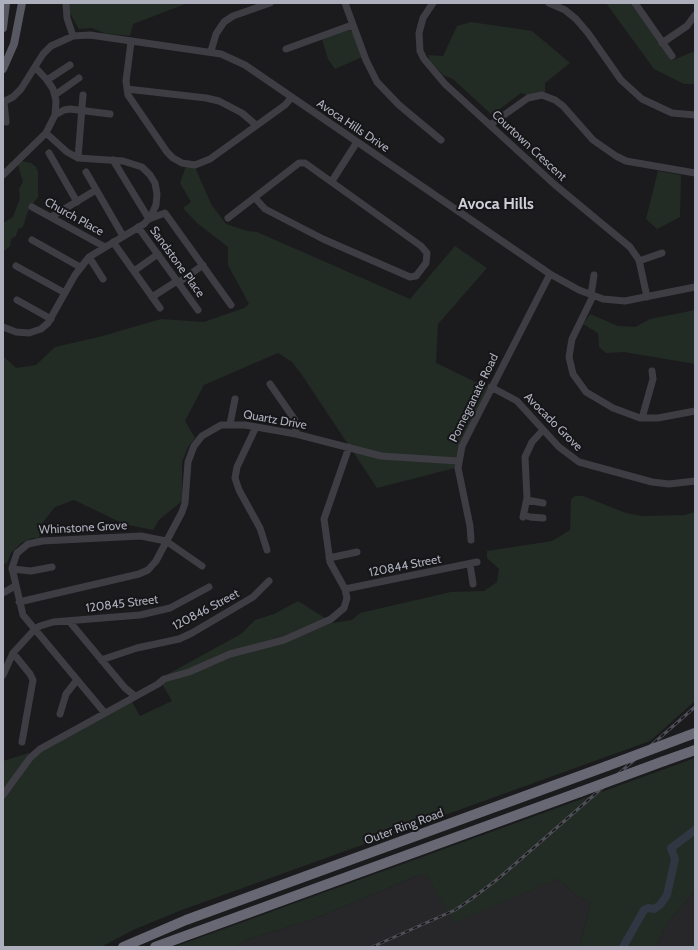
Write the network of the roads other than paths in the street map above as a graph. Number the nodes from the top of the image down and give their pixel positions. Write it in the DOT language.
graph roads {
  1 [pos="6,3"];
  2 [pos="22,3"];
  3 [pos="66,3"];
  4 [pos="270,3"];
  5 [pos="345,3"];
  6 [pos="433,3"];
  7 [pos="549,3"];
  8 [pos="636,3"];
  9 [pos="695,15"];
  10 [pos="352,25"];
  11 [pos="3,28"];
  12 [pos="73,36"];
  13 [pos="131,42"];
  14 [pos="662,43"];
  15 [pos="286,49"];
  16 [pos="211,51"];
  17 [pos="672,56"];
  18 [pos="70,65"];
  19 [pos="35,67"];
  20 [pos="3,69"];
  21 [pos="79,78"];
  22 [pos="47,80"];
  23 [pos="127,89"];
  24 [pos="55,95"];
  25 [pos="83,95"];
  26 [pos="292,97"];
  27 [pos="3,102"];
  28 [pos="81,111"];
  29 [pos="110,114"];
  30 [pos="695,114"];
  31 [pos="55,115"];
  32 [pos="6,122"];
  33 [pos="256,125"];
  34 [pos="490,125"];
  35 [pos="46,133"];
  36 [pos="441,140"];
  37 [pos="357,142"];
  38 [pos="49,153"];
  39 [pos="78,158"];
  40 [pos="113,160"];
  41 [pos="4,171"];
  42 [pos="86,172"];
  43 [pos="695,173"];
  44 [pos="332,181"];
  45 [pos="96,190"];
  46 [pos="255,198"];
  47 [pos="77,202"];
  48 [pos="32,207"];
  49 [pos="51,217"];
  50 [pos="228,218"];
  51 [pos="149,219"];
  52 [pos="138,227"];
  53 [pos="124,236"];
  54 [pos="32,240"];
  55 [pos="113,242"];
  56 [pos="106,247"];
  57 [pos="662,253"];
  58 [pos="158,254"];
  59 [pos="89,257"];
  60 [pos="639,261"];
  61 [pos="16,266"];
  62 [pos="203,266"];
  63 [pos="80,267"];
  64 [pos="134,271"];
  65 [pos="550,274"];
  66 [pos="594,275"];
  67 [pos="103,279"];
  68 [pos="178,282"];
  69 [pos="695,287"];
  70 [pos="65,293"];
  71 [pos="592,296"];
  72 [pos="152,297"];
  73 [pos="647,297"];
  74 [pos="17,300"];
  75 [pos="231,305"];
  76 [pos="160,308"];
  77 [pos="198,310"];
  78 [pos="51,319"];
  79 [pos="3,327"];
  80 [pos="652,370"];
  81 [pos="270,384"];
  82 [pos="491,387"];
  83 [pos="235,399"];
  84 [pos="695,411"];
  85 [pos="642,418"];
  86 [pos="230,424"];
  87 [pos="256,427"];
  88 [pos="543,430"];
  89 [pos="296,434"];
  90 [pos="349,447"];
  91 [pos="458,460"];
  92 [pos="695,481"];
  93 [pos="527,500"];
  94 [pos="543,503"];
  95 [pos="543,518"];
  96 [pos="471,540"];
  97 [pos="166,541"];
  98 [pos="267,550"];
  99 [pos="356,552"];
  100 [pos="329,558"];
  101 [pos="202,566"];
  102 [pos="52,568"];
  103 [pos="12,569"];
  104 [pos="269,581"];
  105 [pos="473,584"];
  106 [pos="15,586"];
  107 [pos="209,587"];
  108 [pos="345,589"];
  109 [pos="3,592"];
  110 [pos="19,602"];
  111 [pos="69,621"];
  112 [pos="34,630"];
  113 [pos="13,653"];
  114 [pos="100,660"];
  115 [pos="3,675"];
  116 [pos="77,680"];
  117 [pos="135,696"];
  118 [pos="104,712"];
  119 [pos="60,714"];
  120 [pos="695,733"];
  121 [pos="22,742"];
  122 [pos="695,750"];
  123 [pos="3,795"];
  124 [pos="123,947"];
  125 [pos="155,947"];
  1 -- 11 [label="main road"];
  2 -- 20 [label="main road"];
  3 -- 12 [label="street"];
  4 -- 16 [label="street"];
  5 -- 10 [label="street"];
  6 -- 34 [label="street, Courtown Crescent"];
  7 -- 30 [label="street"];
  8 -- 14 [label="street"];
  9 -- 14 [label="street"];
  10 -- 15 [label="street"];
  10 -- 36 [label="street"];
  12 -- 13 [label="street, Avoca Hills Drive"];
  12 -- 19 [label="street, Avoca Hills Drive"];
  13 -- 16 [label="street, Avoca Hills Drive"];
  13 -- 23 [label="street"];
  14 -- 17 [label="street"];
  16 -- 26 [label="street, Avoca Hills Drive"];
  18 -- 22 [label="street"];
  19 -- 22 [label="street"];
  19 -- 27 [label="street, Avoca Hills Drive"];
  21 -- 24 [label="street"];
  22 -- 24 [label="street"];
  23 -- 33 [label="street"];
  23 -- 33 [label="street"];
  24 -- 31 [label="street"];
  25 -- 28 [label="street"];
  26 -- 33 [label="street"];
  26 -- 37 [label="street, Avoca Hills Drive"];
  27 -- 32 [label="street"];
  28 -- 29 [label="street"];
  28 -- 31 [label="street"];
  28 -- 39 [label="street"];
  31 -- 35 [label="street"];
  34 -- 43 [label="street"];
  34 -- 60 [label="street, Courtown Crescent"];
  35 -- 39 [label="street"];
  35 -- 41 [label="street"];
  37 -- 44 [label="street"];
  37 -- 65 [label="street, Avoca Hills Drive"];
  38 -- 47 [label="street"];
  39 -- 40 [label="street"];
  40 -- 51 [label="street"];
  40 -- 51 [label="street"];
  42 -- 45 [label="street"];
  44 -- 46 [label="street"];
  44 -- 46 [label="street"];
  45 -- 47 [label="street"];
  45 -- 53 [label="street"];
  46 -- 50 [label="street"];
  47 -- 49 [label="street"];
  48 -- 49 [label="street, Church Place"];
  49 -- 56 [label="street, Church Place"];
  51 -- 52 [label="street"];
  51 -- 62 [label="street"];
  52 -- 53 [label="street"];
  52 -- 58 [label="street, Sandstone Place"];
  53 -- 55 [label="street"];
  54 -- 63 [label="street"];
  55 -- 56 [label="street"];
  55 -- 64 [label="street"];
  56 -- 59 [label="street"];
  57 -- 60 [label="street"];
  58 -- 64 [label="street"];
  58 -- 68 [label="street, Sandstone Place"];
  59 -- 63 [label="street"];
  59 -- 67 [label="street"];
  60 -- 73 [label="street, Courtown Crescent"];
  61 -- 70 [label="street"];
  62 -- 68 [label="street"];
  62 -- 75 [label="street"];
  63 -- 70 [label="street"];
  64 -- 72 [label="street"];
  65 -- 71 [label="street, Avoca Hills Drive"];
  65 -- 82 [label="street, Pomegranate Road"];
  66 -- 71 [label="street"];
  68 -- 72 [label="street"];
  68 -- 77 [label="street, Sandstone Place"];
  69 -- 73 [label="street, Avoca Hills Drive"];
  70 -- 78 [label="street"];
  71 -- 73 [label="street, Avoca Hills Drive"];
  71 -- 85 [label="street"];
  72 -- 76 [label="street"];
  74 -- 78 [label="street"];
  78 -- 79 [label="street"];
  80 -- 85 [label="street"];
  81 -- 89 [label="street"];
  82 -- 88 [label="street, Avocado Grove"];
  82 -- 91 [label="street, Pomegranate Road"];
  83 -- 86 [label="street"];
  84 -- 85 [label="street"];
  86 -- 87 [label="street, Quartz Drive"];
  86 -- 97 [label="street, Quartz Drive"];
  87 -- 89 [label="street, Quartz Drive"];
  87 -- 98 [label="street"];
  88 -- 92 [label="street, Avocado Grove"];
  88 -- 93 [label="street"];
  89 -- 90 [label="street, Quartz Drive"];
  90 -- 91 [label="street, Quartz Drive"];
  90 -- 100 [label="street"];
  91 -- 96 [label="street, Pomegranate Road"];
  93 -- 94 [label="street"];
  93 -- 95 [label="street"];
  97 -- 101 [label="street"];
  97 -- 103 [label="street, Whinstone Grove"];
  97 -- 110 [label="street, Quartz Drive"];
  99 -- 100 [label="street"];
  100 -- 108 [label="street"];
  102 -- 103 [label="street"];
  103 -- 106 [label="street"];
  104 -- 114 [label="street, 120846 Street"];
  105 -- 108 [label="street, 120844 Street"];
  106 -- 109 [label="street"];
  106 -- 110 [label="street"];
  107 -- 111 [label="street, 120845 Street"];
  108 -- 117 [label="street"];
  110 -- 112 [label="street"];
  111 -- 112 [label="street, 120845 Street"];
  111 -- 114 [label="street"];
  112 -- 113 [label="street"];
  112 -- 116 [label="street"];
  113 -- 115 [label="street"];
  113 -- 121 [label="street"];
  114 -- 117 [label="street"];
  116 -- 118 [label="street"];
  116 -- 119 [label="street"];
  117 -- 118 [label="street"];
  118 -- 123 [label="street"];
  120 -- 124 [label="highway, Outer Ring Road, bridge"];
  122 -- 125 [label="highway, bridge"];
}
